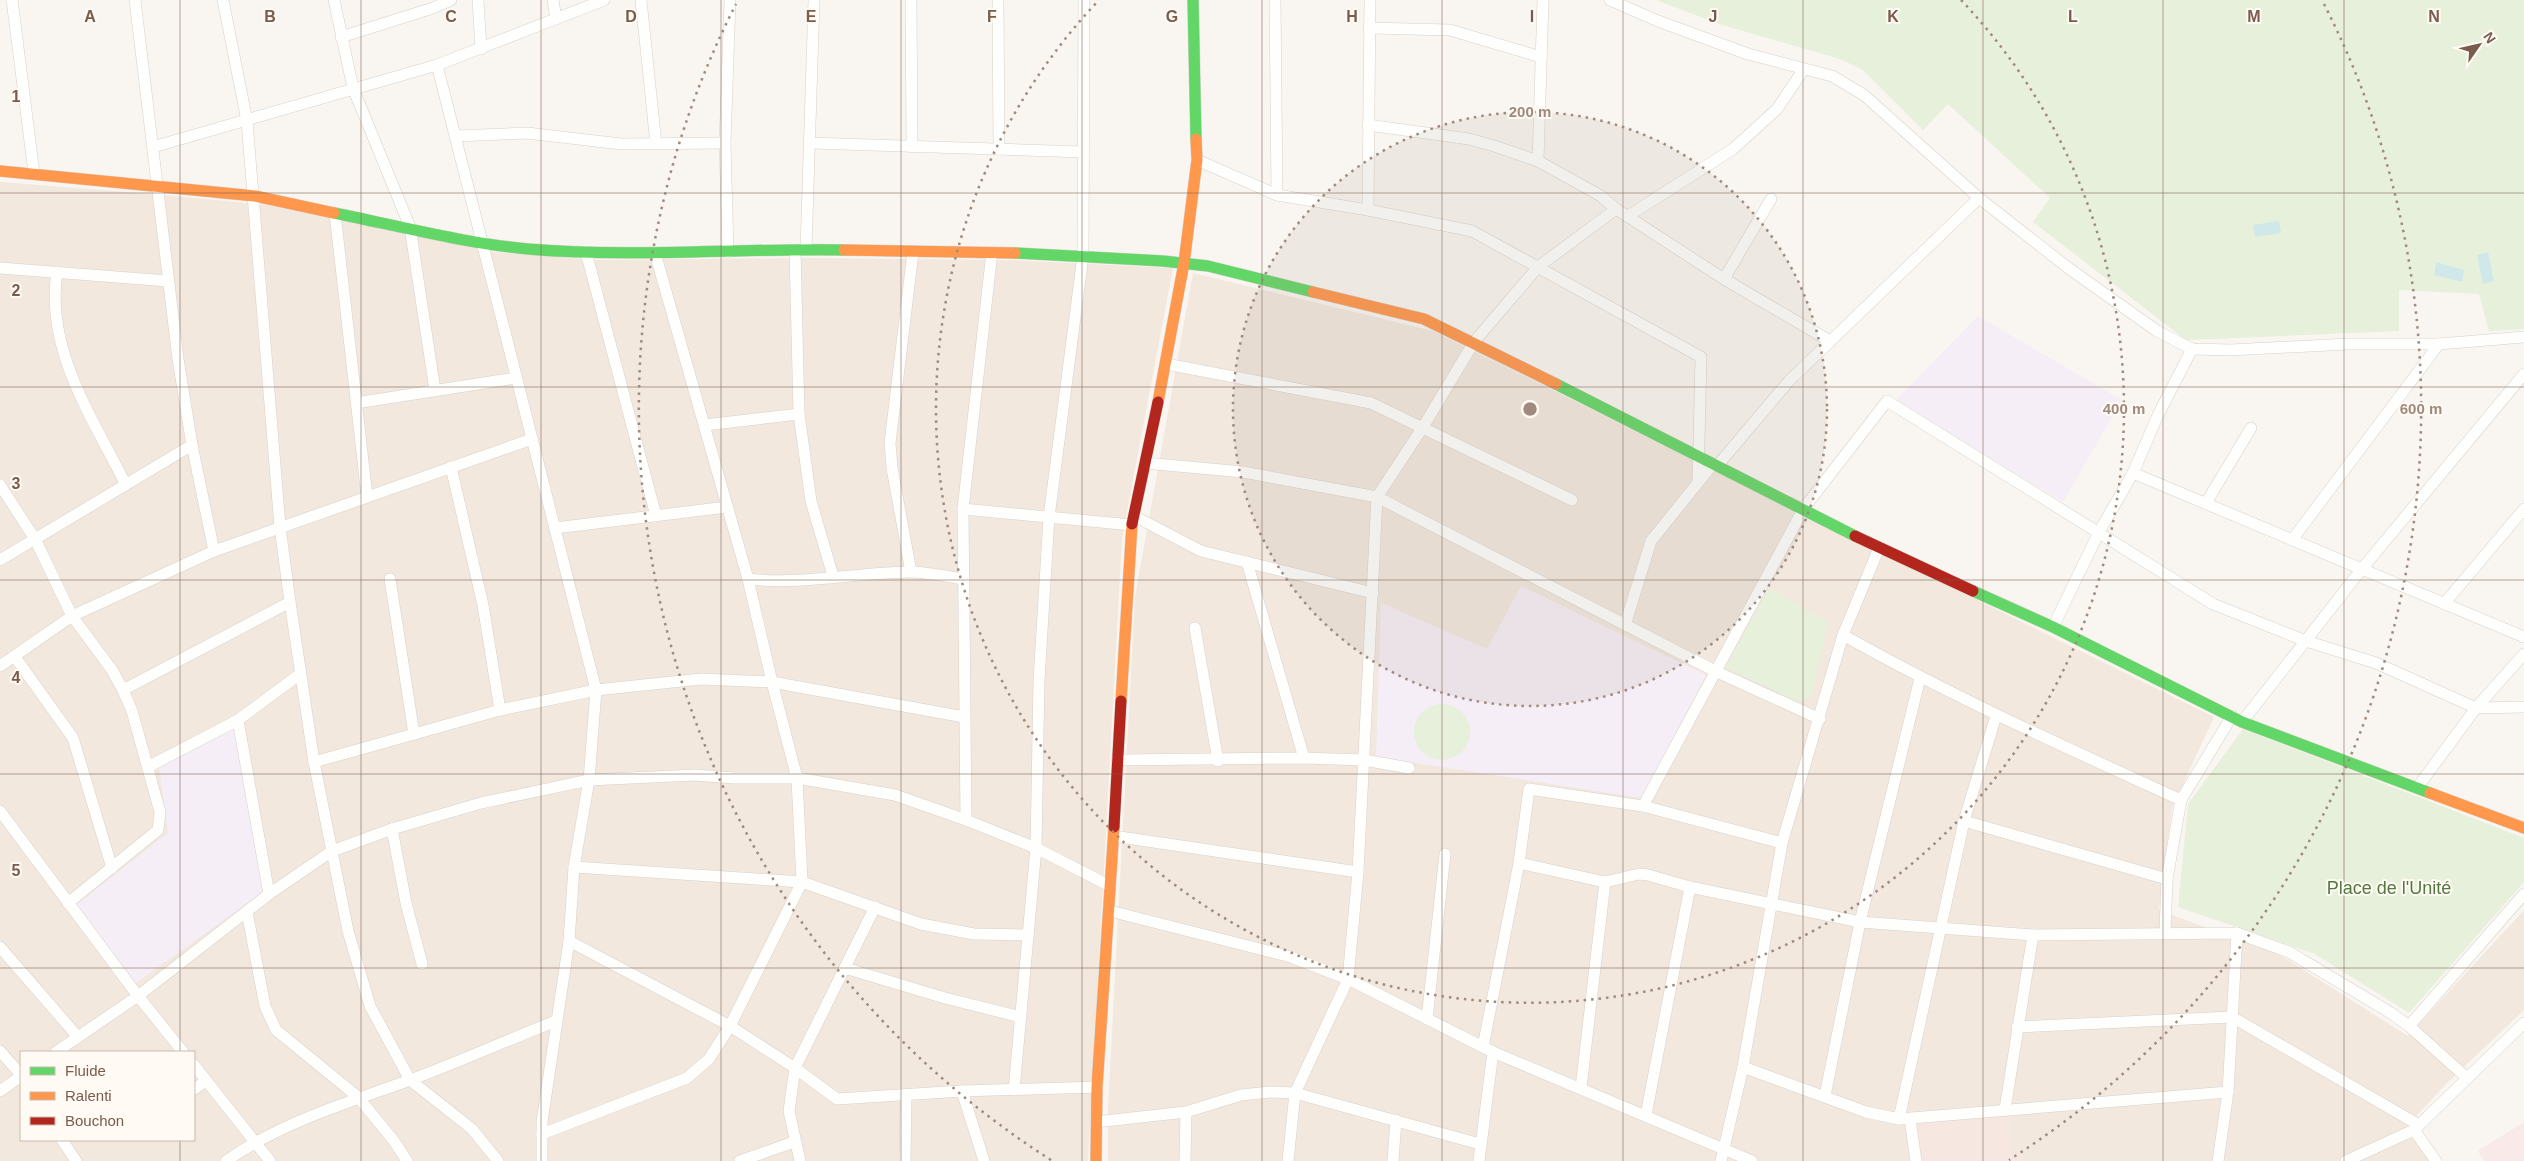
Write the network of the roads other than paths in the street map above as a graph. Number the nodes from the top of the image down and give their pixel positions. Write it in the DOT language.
graph roads {
  1 [pos="12,0"];
  2 [pos="134,0"];
  3 [pos="223,0"];
  4 [pos="334,0"];
  5 [pos="450,0"];
  6 [pos="478,0"];
  7 [pos="553,0"];
  8 [pos="604,0"];
  9 [pos="641,0"];
  10 [pos="730,0"];
  11 [pos="814,0"];
  12 [pos="911,0"];
  13 [pos="998,0"];
  14 [pos="1084,0"];
  15 [pos="1192,0"];
  16 [pos="1275,0"];
  17 [pos="1370,0"];
  18 [pos="1543,0"];
  19 [pos="1610,0"];
  20 [pos="556,19"];
  21 [pos="1369,28"];
  22 [pos="341,37"];
  23 [pos="482,49"];
  24 [pos="1541,56"];
  25 [pos="436,65"];
  26 [pos="1804,69"];
  27 [pos="353,88"];
  28 [pos="247,122"];
  29 [pos="1368,125"];
  30 [pos="454,136"];
  31 [pos="725,143"];
  32 [pos="810,143"];
  33 [pos="656,144"];
  34 [pos="912,146"];
  35 [pos="153,147"];
  36 [pos="999,149"];
  37 [pos="1083,152"];
  38 [pos="1197,160"];
  39 [pos="1538,161"];
  40 [pos="0,171"];
  41 [pos="34,173"];
  42 [pos="157,185"];
  43 [pos="1277,195"];
  44 [pos="255,196"];
  45 [pos="1979,198"];
  46 [pos="1771,200"];
  47 [pos="1616,209"];
  48 [pos="1368,210"];
  49 [pos="335,213"];
  50 [pos="1628,216"];
  51 [pos="410,227"];
  52 [pos="482,244"];
  53 [pos="801,250"];
  54 [pos="586,252"];
  55 [pos="728,252"];
  56 [pos="913,252"];
  57 [pos="992,252"];
  58 [pos="655,253"];
  59 [pos="1083,256"];
  60 [pos="1184,263"];
  61 [pos="0,268"];
  62 [pos="1538,268"];
  63 [pos="57,272"];
  64 [pos="1724,279"];
  65 [pos="168,281"];
  66 [pos="2524,337"];
  67 [pos="1830,341"];
  68 [pos="1474,342"];
  69 [pos="2439,344"];
  70 [pos="2192,349"];
  71 [pos="1166,364"];
  72 [pos="2524,374"];
  73 [pos="516,378"];
  74 [pos="435,390"];
  75 [pos="356,404"];
  76 [pos="799,414"];
  77 [pos="705,425"];
  78 [pos="1423,427"];
  79 [pos="2251,428"];
  80 [pos="532,439"];
  81 [pos="192,445"];
  82 [pos="1699,457"];
  83 [pos="1145,463"];
  84 [pos="1715,465"];
  85 [pos="451,467"];
  86 [pos="2133,473"];
  87 [pos="1698,482"];
  88 [pos="125,483"];
  89 [pos="0,485"];
  90 [pos="367,496"];
  91 [pos="1377,497"];
  92 [pos="1572,500"];
  93 [pos="2206,503"];
  94 [pos="727,507"];
  95 [pos="1804,508"];
  96 [pos="2524,508"];
  97 [pos="963,509"];
  98 [pos="656,516"];
  99 [pos="1049,517"];
  100 [pos="1133,520"];
  101 [pos="280,527"];
  102 [pos="554,528"];
  103 [pos="2099,532"];
  104 [pos="35,539"];
  105 [pos="2292,540"];
  106 [pos="1879,548"];
  107 [pos="214,551"];
  108 [pos="0,560"];
  109 [pos="1247,562"];
  110 [pos="2361,570"];
  111 [pos="911,572"];
  112 [pos="833,576"];
  113 [pos="748,578"];
  114 [pos="390,579"];
  115 [pos="962,579"];
  116 [pos="1373,593"];
  117 [pos="290,602"];
  118 [pos="2444,604"];
  119 [pos="72,616"];
  120 [pos="1625,625"];
  121 [pos="2053,627"];
  122 [pos="1196,628"];
  123 [pos="1844,635"];
  124 [pos="2524,637"];
  125 [pos="2306,641"];
  126 [pos="2524,654"];
  127 [pos="15,657"];
  128 [pos="0,666"];
  129 [pos="1715,671"];
  130 [pos="300,674"];
  131 [pos="1920,678"];
  132 [pos="772,682"];
  133 [pos="123,690"];
  134 [pos="596,690"];
  135 [pos="2524,707"];
  136 [pos="2476,708"];
  137 [pos="500,710"];
  138 [pos="1996,716"];
  139 [pos="964,717"];
  140 [pos="1820,718"];
  141 [pos="2237,719"];
  142 [pos="238,720"];
  143 [pos="414,734"];
  144 [pos="1304,758"];
  145 [pos="1117,760"];
  146 [pos="1364,760"];
  147 [pos="1218,761"];
  148 [pos="314,762"];
  149 [pos="148,767"];
  150 [pos="1409,768"];
  151 [pos="797,778"];
  152 [pos="589,780"];
  153 [pos="2417,788"];
  154 [pos="2181,800"];
  155 [pos="1643,806"];
  156 [pos="0,811"];
  157 [pos="966,820"];
  158 [pos="1964,821"];
  159 [pos="392,828"];
  160 [pos="2524,828"];
  161 [pos="1113,836"];
  162 [pos="1782,843"];
  163 [pos="1036,848"];
  164 [pos="332,851"];
  165 [pos="1445,854"];
  166 [pos="1519,863"];
  167 [pos="574,866"];
  168 [pos="112,868"];
  169 [pos="1358,872"];
  170 [pos="2168,880"];
  171 [pos="802,882"];
  172 [pos="1605,882"];
  173 [pos="1110,886"];
  174 [pos="1690,887"];
  175 [pos="270,894"];
  176 [pos="2524,894"];
  177 [pos="68,902"];
  178 [pos="1772,904"];
  179 [pos="875,906"];
  180 [pos="1110,910"];
  181 [pos="247,912"];
  182 [pos="1860,922"];
  183 [pos="1942,928"];
  184 [pos="2165,932"];
  185 [pos="2237,933"];
  186 [pos="1028,935"];
  187 [pos="2033,935"];
  188 [pos="569,941"];
  189 [pos="0,947"];
  190 [pos="422,964"];
  191 [pos="844,968"];
  192 [pos="1348,979"];
  193 [pos="138,996"];
  194 [pos="1021,1017"];
  195 [pos="2232,1017"];
  196 [pos="1427,1019"];
  197 [pos="556,1021"];
  198 [pos="2524,1023"];
  199 [pos="730,1026"];
  200 [pos="2409,1026"];
  201 [pos="2017,1027"];
  202 [pos="78,1037"];
  203 [pos="1488,1050"];
  204 [pos="0,1051"];
  205 [pos="57,1051"];
  206 [pos="182,1051"];
  207 [pos="195,1066"];
  208 [pos="1743,1067"];
  209 [pos="795,1068"];
  210 [pos="20,1075"];
  211 [pos="20,1077"];
  212 [pos="2466,1077"];
  213 [pos="410,1080"];
  214 [pos="206,1081"];
  215 [pos="1096,1087"];
  216 [pos="195,1088"];
  217 [pos="1581,1088"];
  218 [pos="1014,1090"];
  219 [pos="0,1091"];
  220 [pos="962,1091"];
  221 [pos="2228,1092"];
  222 [pos="1295,1093"];
  223 [pos="906,1096"];
  224 [pos="1825,1096"];
  225 [pos="358,1097"];
  226 [pos="2005,1109"];
  227 [pos="1186,1112"];
  228 [pos="1646,1115"];
  229 [pos="1905,1119"];
  230 [pos="1396,1120"];
  231 [pos="1096,1122"];
  232 [pos="2416,1127"];
  233 [pos="542,1134"];
  234 [pos="63,1141"];
  235 [pos="254,1141"];
  236 [pos="794,1142"];
  237 [pos="1480,1144"];
  238 [pos="1722,1155"];
  239 [pos="76,1161"];
  240 [pos="226,1161"];
  241 [pos="270,1161"];
  242 [pos="407,1161"];
  243 [pos="498,1161"];
  244 [pos="542,1161"];
  245 [pos="740,1161"];
  246 [pos="800,1161"];
  247 [pos="905,1161"];
  248 [pos="984,1161"];
  249 [pos="1096,1161"];
  250 [pos="1185,1161"];
  251 [pos="1288,1161"];
  252 [pos="1393,1161"];
  253 [pos="1479,1161"];
  254 [pos="1752,1161"];
  255 [pos="1916,1161"];
  256 [pos="2218,1161"];
  257 [pos="2346,1161"];
  258 [pos="2436,1161"];
  1 -- 41 [label="street"];
  2 -- 35 [label="street"];
  3 -- 28 [label="street"];
  4 -- 22 [label="street"];
  5 -- 22 [label="street"];
  6 -- 23 [label="street"];
  7 -- 20 [label="street"];
  8 -- 20 [label="street"];
  9 -- 33 [label="street"];
  10 -- 31 [label="street"];
  11 -- 32 [label="street"];
  12 -- 34 [label="street"];
  13 -- 36 [label="street"];
  14 -- 37 [label="street"];
  15 -- 38 [label="street"];
  16 -- 43 [label="street"];
  17 -- 21 [label="street"];
  18 -- 24 [label="street"];
  19 -- 26 [label="street"];
  20 -- 23 [label="street"];
  21 -- 24 [label="street"];
  21 -- 29 [label="street"];
  22 -- 27 [label="street"];
  23 -- 25 [label="street"];
  24 -- 39 [label="street"];
  25 -- 27 [label="street"];
  25 -- 30 [label="street"];
  26 -- 45 [label="street"];
  26 -- 50 [label="street"];
  27 -- 28 [label="street"];
  27 -- 51 [label="street"];
  28 -- 35 [label="street"];
  28 -- 44 [label="street"];
  29 -- 39 [label="street"];
  29 -- 48 [label="street"];
  30 -- 33 [label="street"];
  30 -- 52 [label="street"];
  31 -- 33 [label="street"];
  31 -- 55 [label="street"];
  32 -- 34 [label="street"];
  32 -- 53 [label="street"];
  34 -- 36 [label="street"];
  35 -- 42 [label="street"];
  36 -- 37 [label="street"];
  37 -- 59 [label="street"];
  38 -- 43 [label="street"];
  38 -- 60 [label="street"];
  39 -- 47 [label="street"];
  40 -- 41 [label="street"];
  41 -- 42 [label="street"];
  42 -- 44 [label="street"];
  42 -- 65 [label="street"];
  43 -- 48 [label="street"];
  44 -- 49 [label="street"];
  44 -- 101 [label="street"];
  45 -- 67 [label="street"];
  45 -- 70 [label="street"];
  46 -- 64 [label="street"];
  47 -- 50 [label="street"];
  47 -- 62 [label="street"];
  48 -- 62 [label="street"];
  49 -- 51 [label="street"];
  49 -- 75 [label="street"];
  50 -- 64 [label="street"];
  51 -- 52 [label="street"];
  51 -- 74 [label="street"];
  52 -- 54 [label="street"];
  52 -- 73 [label="street"];
  53 -- 55 [label="street"];
  53 -- 56 [label="street"];
  53 -- 76 [label="street"];
  54 -- 58 [label="street"];
  54 -- 98 [label="street"];
  55 -- 58 [label="street"];
  56 -- 57 [label="street"];
  56 -- 111 [label="street"];
  57 -- 59 [label="street"];
  57 -- 97 [label="street"];
  58 -- 77 [label="street"];
  59 -- 60 [label="street"];
  59 -- 99 [label="street"];
  60 -- 68 [label="street"];
  60 -- 71 [label="street"];
  61 -- 63 [label="street"];
  62 -- 68 [label="street"];
  62 -- 82 [label="street"];
  63 -- 65 [label="street"];
  63 -- 88 [label="street"];
  64 -- 67 [label="street"];
  65 -- 81 [label="street"];
  66 -- 69 [label="street"];
  67 -- 84 [label="street"];
  68 -- 78 [label="street"];
  68 -- 82 [label="street"];
  69 -- 70 [label="street"];
  69 -- 105 [label="street"];
  70 -- 86 [label="street"];
  71 -- 78 [label="street"];
  71 -- 83 [label="street"];
  72 -- 110 [label="street"];
  73 -- 74 [label="street"];
  73 -- 80 [label="street"];
  74 -- 75 [label="street"];
  75 -- 90 [label="street"];
  76 -- 77 [label="street"];
  76 -- 112 [label="street"];
  77 -- 94 [label="street"];
  78 -- 91 [label="street"];
  78 -- 92 [label="street"];
  79 -- 93 [label="street"];
  80 -- 85 [label="street"];
  80 -- 102 [label="street"];
  81 -- 88 [label="street"];
  81 -- 107 [label="street"];
  82 -- 84 [label="street"];
  82 -- 87 [label="street"];
  83 -- 91 [label="street"];
  83 -- 100 [label="street"];
  84 -- 87 [label="street"];
  84 -- 95 [label="street"];
  85 -- 90 [label="street"];
  85 -- 137 [label="street"];
  86 -- 93 [label="street"];
  86 -- 103 [label="street"];
  87 -- 120 [label="street"];
  88 -- 104 [label="street"];
  89 -- 104 [label="street"];
  90 -- 101 [label="street"];
  91 -- 116 [label="street"];
  91 -- 120 [label="street"];
  93 -- 105 [label="street"];
  94 -- 98 [label="street"];
  94 -- 113 [label="street"];
  95 -- 103 [label="street"];
  95 -- 106 [label="street"];
  95 -- 129 [label="street"];
  96 -- 118 [label="street"];
  97 -- 99 [label="street"];
  97 -- 115 [label="street"];
  98 -- 102 [label="street"];
  99 -- 100 [label="street"];
  99 -- 163 [label="street"];
  100 -- 109 [label="street"];
  100 -- 145 [label="street"];
  101 -- 107 [label="street"];
  101 -- 117 [label="street"];
  102 -- 134 [label="street"];
  103 -- 121 [label="street"];
  103 -- 125 [label="street"];
  104 -- 108 [label="street"];
  104 -- 119 [label="street"];
  105 -- 110 [label="street"];
  106 -- 121 [label="street"];
  106 -- 123 [label="street"];
  107 -- 119 [label="street"];
  109 -- 116 [label="street"];
  109 -- 144 [label="street"];
  110 -- 118 [label="street"];
  110 -- 125 [label="street"];
  111 -- 112 [label="street"];
  111 -- 115 [label="street"];
  112 -- 113 [label="street"];
  113 -- 132 [label="street"];
  114 -- 143 [label="street"];
  115 -- 139 [label="street"];
  116 -- 146 [label="street"];
  117 -- 130 [label="street"];
  117 -- 133 [label="street"];
  118 -- 124 [label="street"];
  119 -- 127 [label="street"];
  119 -- 133 [label="street"];
  120 -- 129 [label="street"];
  121 -- 141 [label="street"];
  122 -- 147 [label="street"];
  123 -- 131 [label="street"];
  123 -- 140 [label="street"];
  125 -- 136 [label="street"];
  125 -- 141 [label="street"];
  126 -- 136 [label="street"];
  127 -- 128 [label="street"];
  127 -- 168 [label="street"];
  129 -- 140 [label="street"];
  129 -- 155 [label="street"];
  130 -- 142 [label="street"];
  130 -- 148 [label="street"];
  131 -- 138 [label="street"];
  131 -- 182 [label="street"];
  132 -- 134 [label="street"];
  132 -- 139 [label="street"];
  132 -- 151 [label="street"];
  133 -- 149 [label="street"];
  134 -- 137 [label="street"];
  134 -- 152 [label="street"];
  135 -- 136 [label="street"];
  136 -- 153 [label="street"];
  137 -- 143 [label="street"];
  138 -- 154 [label="street"];
  138 -- 158 [label="street"];
  139 -- 157 [label="street"];
  140 -- 162 [label="street"];
  141 -- 153 [label="street"];
  141 -- 154 [label="street"];
  142 -- 149 [label="street"];
  142 -- 175 [label="street"];
  143 -- 148 [label="street"];
  144 -- 146 [label="street"];
  144 -- 147 [label="street"];
  145 -- 147 [label="street"];
  145 -- 161 [label="street"];
  146 -- 150 [label="street"];
  146 -- 169 [label="street"];
  148 -- 164 [label="street"];
  149 -- 168 [label="street"];
  151 -- 152 [label="street"];
  151 -- 157 [label="street"];
  151 -- 171 [label="street"];
  152 -- 159 [label="street"];
  152 -- 167 [label="street"];
  153 -- 160 [label="street"];
  154 -- 170 [label="street"];
  155 -- 162 [label="street"];
  155 -- 166 [label="street"];
  156 -- 177 [label="street"];
  157 -- 163 [label="street"];
  158 -- 170 [label="street"];
  158 -- 183 [label="street"];
  159 -- 164 [label="street"];
  159 -- 190 [label="street"];
  161 -- 169 [label="street"];
  161 -- 173 [label="street"];
  162 -- 178 [label="street"];
  163 -- 173 [label="street"];
  163 -- 186 [label="street"];
  164 -- 175 [label="street"];
  164 -- 213 [label="street"];
  165 -- 196 [label="street"];
  166 -- 172 [label="street"];
  166 -- 203 [label="street"];
  167 -- 171 [label="street"];
  167 -- 188 [label="street"];
  168 -- 177 [label="street"];
  169 -- 192 [label="street"];
  170 -- 184 [label="street"];
  171 -- 179 [label="street"];
  171 -- 199 [label="street"];
  172 -- 174 [label="street"];
  172 -- 217 [label="street"];
  173 -- 180 [label="street"];
  174 -- 178 [label="street"];
  174 -- 228 [label="street"];
  175 -- 181 [label="street"];
  176 -- 200 [label="street"];
  177 -- 193 [label="street"];
  178 -- 182 [label="street"];
  178 -- 208 [label="street"];
  179 -- 186 [label="street"];
  179 -- 191 [label="street"];
  180 -- 192 [label="street"];
  180 -- 215 [label="street"];
  181 -- 193 [label="street"];
  181 -- 225 [label="street"];
  182 -- 183 [label="street"];
  182 -- 224 [label="street"];
  183 -- 187 [label="street"];
  183 -- 229 [label="street"];
  184 -- 185 [label="street"];
  184 -- 187 [label="street"];
  185 -- 195 [label="street"];
  185 -- 200 [label="street"];
  186 -- 194 [label="street"];
  187 -- 201 [label="street"];
  188 -- 197 [label="street"];
  188 -- 199 [label="street"];
  189 -- 202 [label="street"];
  191 -- 194 [label="street"];
  191 -- 209 [label="street"];
  192 -- 196 [label="street"];
  192 -- 222 [label="street"];
  193 -- 202 [label="street"];
  193 -- 206 [label="street"];
  194 -- 218 [label="street"];
  195 -- 201 [label="street"];
  195 -- 221 [label="street"];
  195 -- 232 [label="street"];
  196 -- 203 [label="street"];
  197 -- 213 [label="street"];
  197 -- 233 [label="street"];
  198 -- 212 [label="street"];
  199 -- 209 [label="street"];
  199 -- 233 [label="street"];
  200 -- 212 [label="street"];
  201 -- 226 [label="street"];
  202 -- 205 [label="street"];
  203 -- 217 [label="street"];
  203 -- 237 [label="street"];
  204 -- 210 [label="street"];
  207 -- 214 [label="street"];
  208 -- 224 [label="street"];
  208 -- 238 [label="street"];
  209 -- 223 [label="street"];
  209 -- 236 [label="street"];
  211 -- 219 [label="street"];
  212 -- 232 [label="street"];
  213 -- 225 [label="street"];
  213 -- 243 [label="street"];
  214 -- 216 [label="street"];
  214 -- 235 [label="street"];
  215 -- 218 [label="street"];
  215 -- 231 [label="street"];
  217 -- 228 [label="street"];
  218 -- 220 [label="street"];
  220 -- 223 [label="street"];
  220 -- 248 [label="street"];
  221 -- 226 [label="street"];
  221 -- 256 [label="street"];
  222 -- 227 [label="street"];
  222 -- 230 [label="street"];
  222 -- 251 [label="street"];
  223 -- 247 [label="street"];
  224 -- 229 [label="street"];
  225 -- 235 [label="street"];
  225 -- 242 [label="street"];
  226 -- 229 [label="street"];
  227 -- 231 [label="street"];
  227 -- 250 [label="street"];
  228 -- 238 [label="street"];
  229 -- 255 [label="street"];
  230 -- 237 [label="street"];
  230 -- 252 [label="street"];
  231 -- 249 [label="street"];
  232 -- 257 [label="street"];
  232 -- 258 [label="street"];
  233 -- 244 [label="street"];
  234 -- 239 [label="street"];
  235 -- 240 [label="street"];
  235 -- 241 [label="street"];
  236 -- 245 [label="street"];
  236 -- 246 [label="street"];
  237 -- 253 [label="street"];
  238 -- 254 [label="street"];
}
